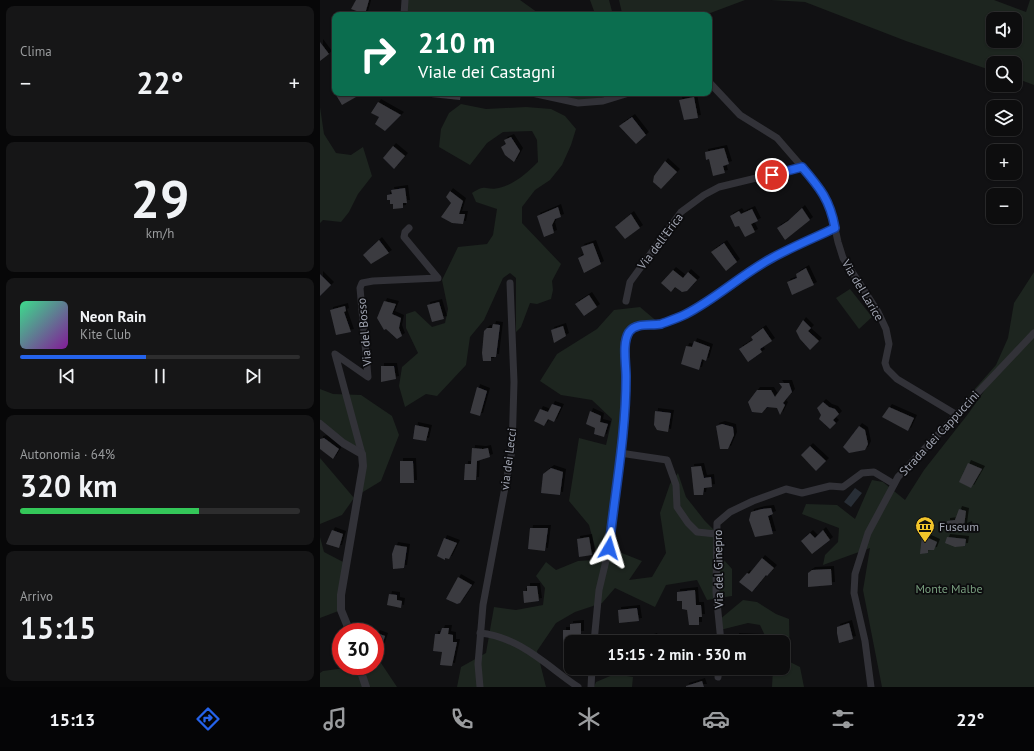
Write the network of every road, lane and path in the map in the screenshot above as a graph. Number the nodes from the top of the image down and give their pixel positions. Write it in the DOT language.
graph roads {
  1 [pos="405,0"];
  2 [pos="404,12"];
  3 [pos="712,85"];
  4 [pos="547,96"];
  5 [pos="620,96"];
  6 [pos="802,167"];
  7 [pos="409,228"];
  8 [pos="835,228"];
  9 [pos="510,283"];
  10 [pos="626,301"];
  11 [pos="1034,333"];
  12 [pos="957,415"];
  13 [pos="320,424"];
  14 [pos="620,453"];
  15 [pos="362,454"];
  16 [pos="894,484"];
  17 [pos="716,534"];
  18 [pos="346,623"];
  19 [pos="480,633"];
  20 [pos="595,635"];
  21 [pos="720,635"];
  22 [pos="363,675"];
  23 [pos="592,675"];
  24 [pos="366,687"];
  25 [pos="480,687"];
  26 [pos="578,687"];
  27 [pos="591,687"];
  28 [pos="871,687"];
  1 -- 2 [label="street"];
  3 -- 6 [label="street, Via del Larice"];
  4 -- 5 [label="street"];
  6 -- 8 [label="street, Via del Larice"];
  6 -- 10 [label="street, Via dell'Erica"];
  7 -- 15 [label="street, Via del Bosso"];
  8 -- 12 [label="street, Via del Larice"];
  8 -- 14 [label="street"];
  9 -- 19 [label="street, via dei Lecci"];
  11 -- 12 [label="street, Strada dei Cappuccini"];
  12 -- 16 [label="street, Strada dei Cappuccini"];
  13 -- 15 [label="street"];
  14 -- 17 [label="street"];
  14 -- 20 [label="street"];
  15 -- 18 [label="street"];
  16 -- 17 [label="street, Via del Ginepro"];
  16 -- 28 [label="street, Strada dei Cappuccini"];
  17 -- 21 [label="street, Via del Ginepro"];
  19 -- 25 [label="street"];
  19 -- 26 [label="street"];
  22 -- 24 [label="street"];
  23 -- 27 [label="street"];
}
